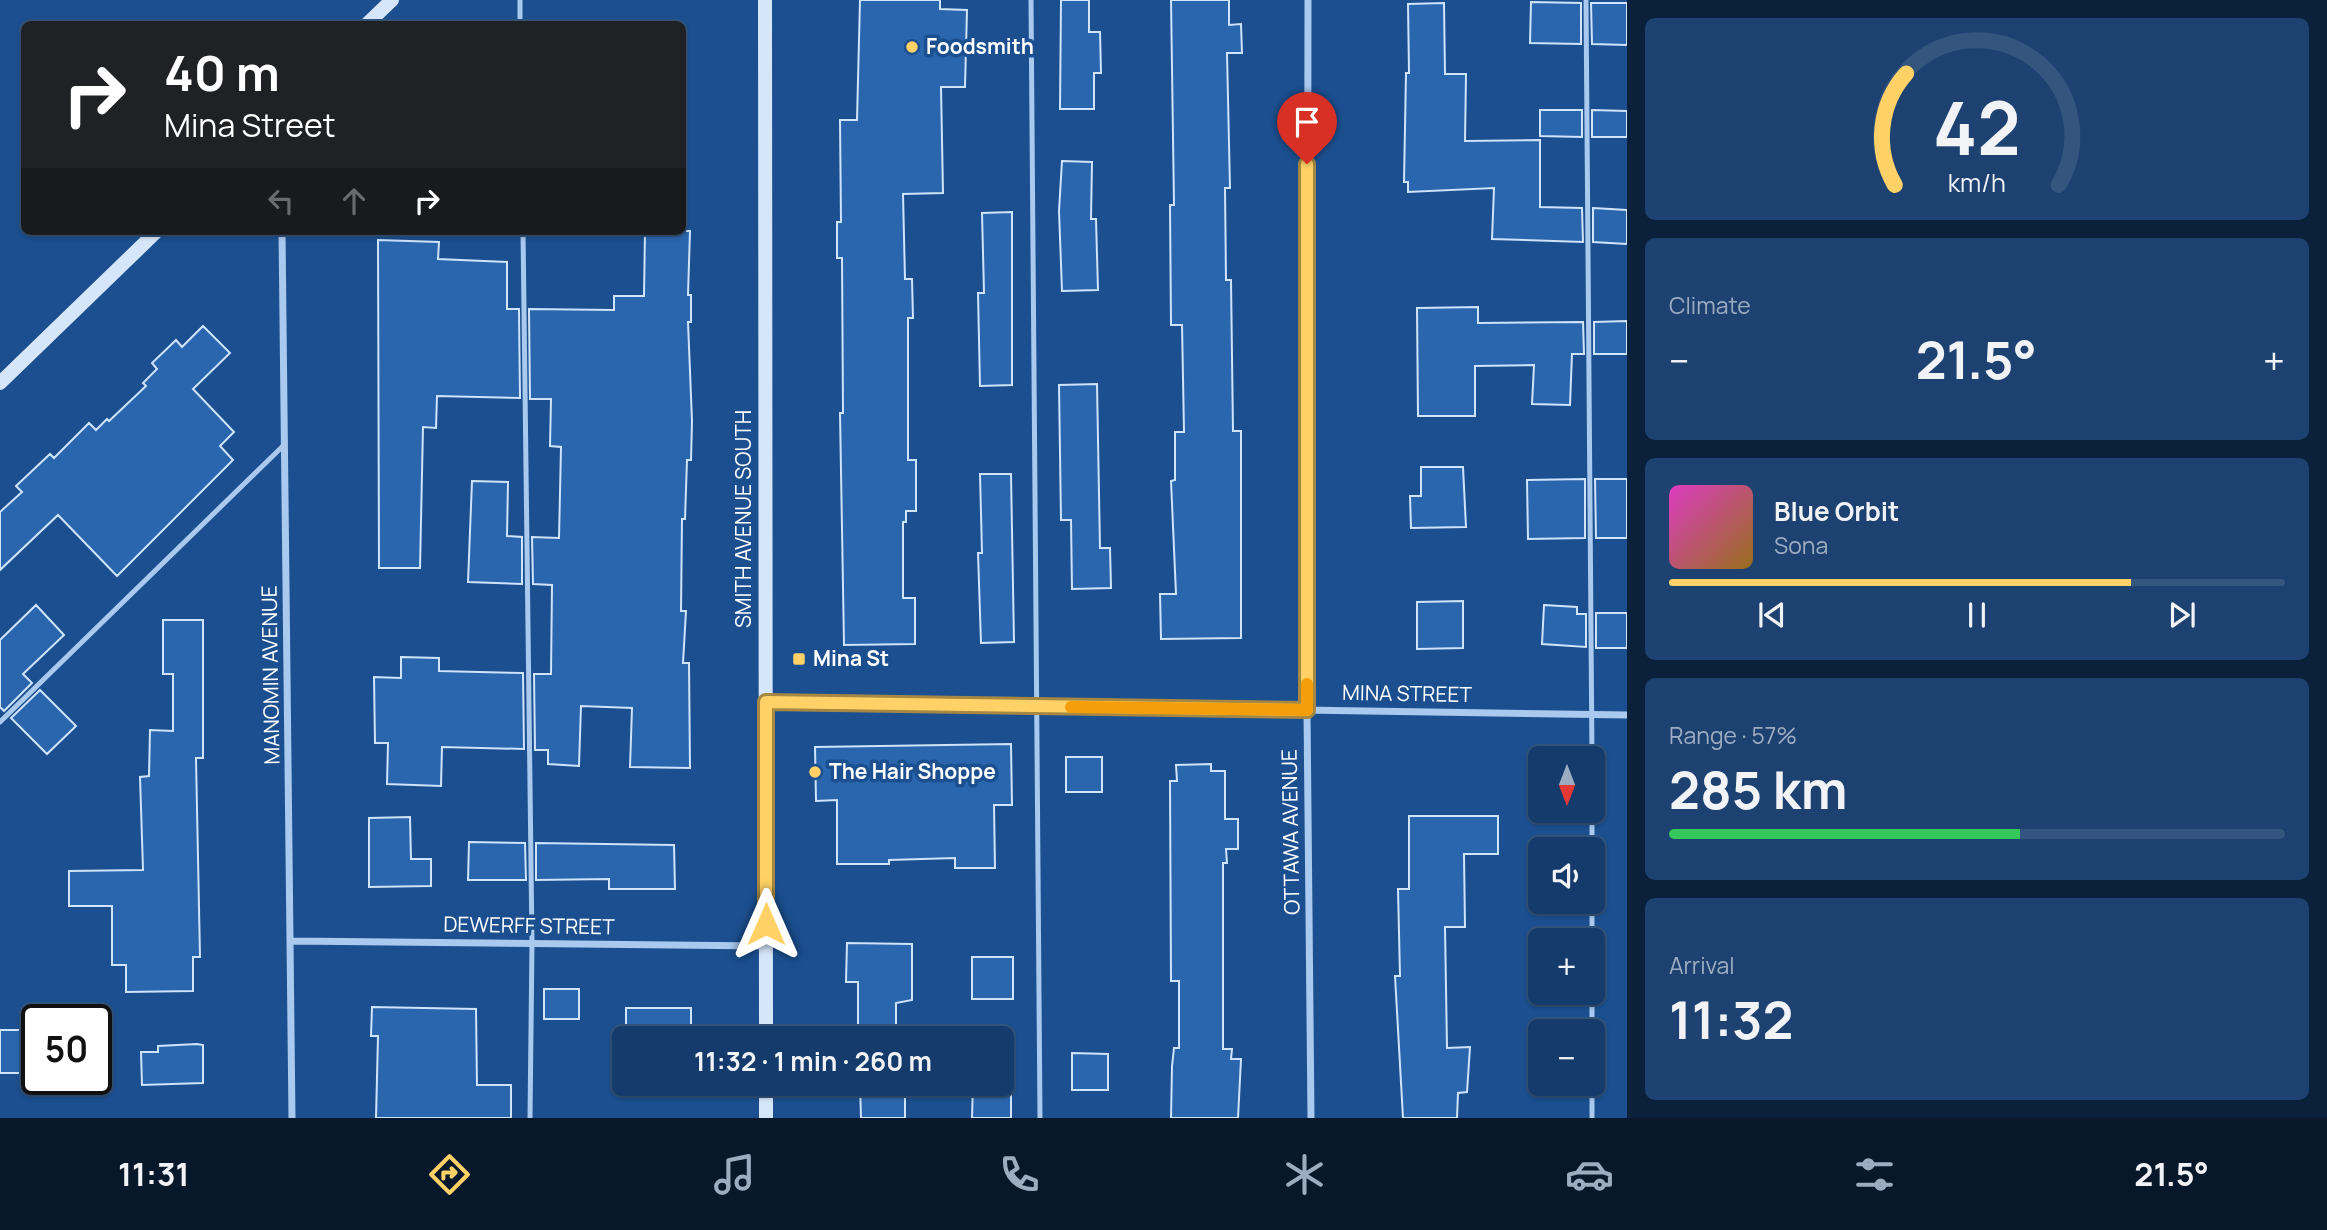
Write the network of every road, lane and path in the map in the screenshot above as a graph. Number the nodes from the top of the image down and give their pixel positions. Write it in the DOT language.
graph roads {
  1 [pos="392,0"];
  2 [pos="520,0"];
  3 [pos="765,0"];
  4 [pos="1031,0"];
  5 [pos="1308,0"];
  6 [pos="1586,0"];
  7 [pos="370,21"];
  8 [pos="520,21"];
  9 [pos="153,235"];
  10 [pos="282,235"];
  11 [pos="523,235"];
  12 [pos="0,383"];
  13 [pos="285,444"];
  14 [pos="766,702"];
  15 [pos="1039,706"];
  16 [pos="1307,710"];
  17 [pos="1591,715"];
  18 [pos="1627,715"];
  19 [pos="0,722"];
  20 [pos="1591,746"];
  21 [pos="292,941"];
  22 [pos="532,943"];
  23 [pos="766,946"];
  24 [pos="766,1026"];
  25 [pos="766,1096"];
  26 [pos="1592,1096"];
  27 [pos="292,1118"];
  28 [pos="530,1118"];
  29 [pos="766,1118"];
  30 [pos="1040,1118"];
  31 [pos="1311,1118"];
  32 [pos="1592,1118"];
  1 -- 7 [label="main road"];
  2 -- 8 [label="lane"];
  3 -- 14 [label="main road, SMITH AVENUE SOUTH"];
  4 -- 15 [label="lane"];
  5 -- 16 [label="street, OTTAWA AVENUE"];
  6 -- 17 [label="lane"];
  9 -- 12 [label="main road"];
  10 -- 13 [label="street, MANOMIN AVENUE"];
  11 -- 22 [label="lane"];
  13 -- 19 [label="lane"];
  13 -- 21 [label="street, MANOMIN AVENUE"];
  14 -- 15 [label="street, MINA STREET"];
  14 -- 23 [label="main road, SMITH AVENUE SOUTH"];
  15 -- 16 [label="street, MINA STREET"];
  15 -- 30 [label="lane"];
  16 -- 17 [label="street, MINA STREET"];
  16 -- 31 [label="street, OTTAWA AVENUE"];
  17 -- 18 [label="street, MINA STREET"];
  17 -- 20 [label="lane"];
  21 -- 22 [label="street, DEWERFF STREET"];
  21 -- 27 [label="street, MANOMIN AVENUE"];
  22 -- 23 [label="street, DEWERFF STREET"];
  22 -- 28 [label="lane"];
  23 -- 24 [label="main road, SMITH AVENUE SOUTH"];
  25 -- 29 [label="main road"];
  26 -- 32 [label="lane"];
}
